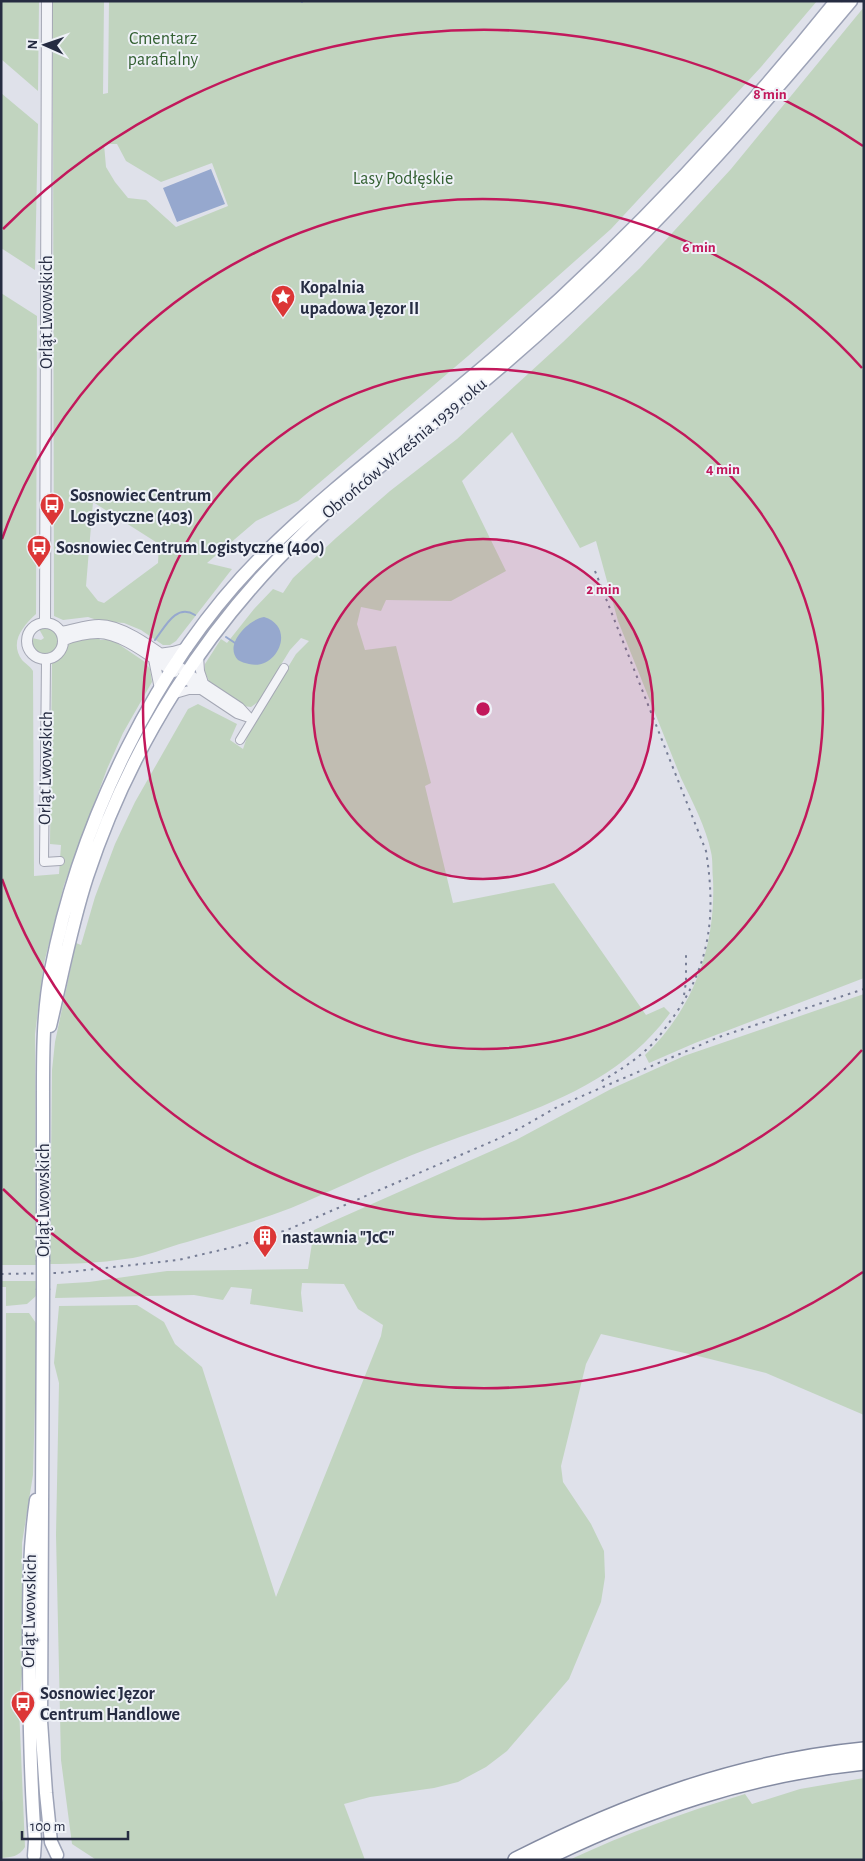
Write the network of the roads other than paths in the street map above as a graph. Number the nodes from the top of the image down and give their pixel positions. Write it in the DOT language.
graph roads {
  1 [pos="48,1"];
  2 [pos="836,1"];
  3 [pos="851,1"];
  4 [pos="45,623"];
  5 [pos="62,636"];
  6 [pos="187,648"];
  7 [pos="199,654"];
  8 [pos="156,656"];
  9 [pos="46,660"];
  10 [pos="174,668"];
  11 [pos="284,668"];
  12 [pos="185,675"];
  13 [pos="202,687"];
  14 [pos="160,689"];
  15 [pos="172,695"];
  16 [pos="252,719"];
  17 [pos="240,740"];
  18 [pos="60,861"];
  19 [pos="44,1065"];
  20 [pos="42,1456"];
  21 [pos="864,1750"];
  22 [pos="864,1762"];
  23 [pos="31,1858"];
  24 [pos="59,1858"];
  25 [pos="516,1860"];
  26 [pos="541,1860"];
  1 -- 4 [label="street, Orląt Lwowskich"];
  2 -- 6 [label="main road, Obrońców Września 1939 roku"];
  3 -- 7 [label="main road, Obrońców Września 1939 roku"];
  4 -- 5 [label="street"];
  4 -- 9 [label="street"];
  5 -- 8 [label="street"];
  5 -- 9 [label="street"];
  6 -- 8 [label="street"];
  6 -- 10 [label="main road, Obrońców Września 1939 roku"];
  7 -- 12 [label="main road, Obrońców Września 1939 roku"];
  7 -- 13 [label="street"];
  8 -- 10 [label="street"];
  8 -- 14 [label="street"];
  9 -- 18 [label="street, Orląt Lwowskich"];
  10 -- 12 [label="street"];
  10 -- 14 [label="main road, Obrońców Września 1939 roku"];
  11 -- 16 [label="street"];
  12 -- 13 [label="street"];
  12 -- 15 [label="main road, Obrońców Września 1939 roku"];
  13 -- 15 [label="street"];
  13 -- 16 [label="street"];
  14 -- 19 [label="main road, Obrońców Września 1939 roku"];
  15 -- 19 [label="main road, Obrońców Września 1939 roku"];
  16 -- 17 [label="street"];
  19 -- 20 [label="main road, Orląt Lwowskich, bridge"];
  20 -- 23 [label="main road, Orląt Lwowskich"];
  20 -- 24 [label="main road, Orląt Lwowskich"];
  21 -- 25 [label="highway"];
  22 -- 26 [label="highway"];
  23 -- 24 [label="main road"];
}
